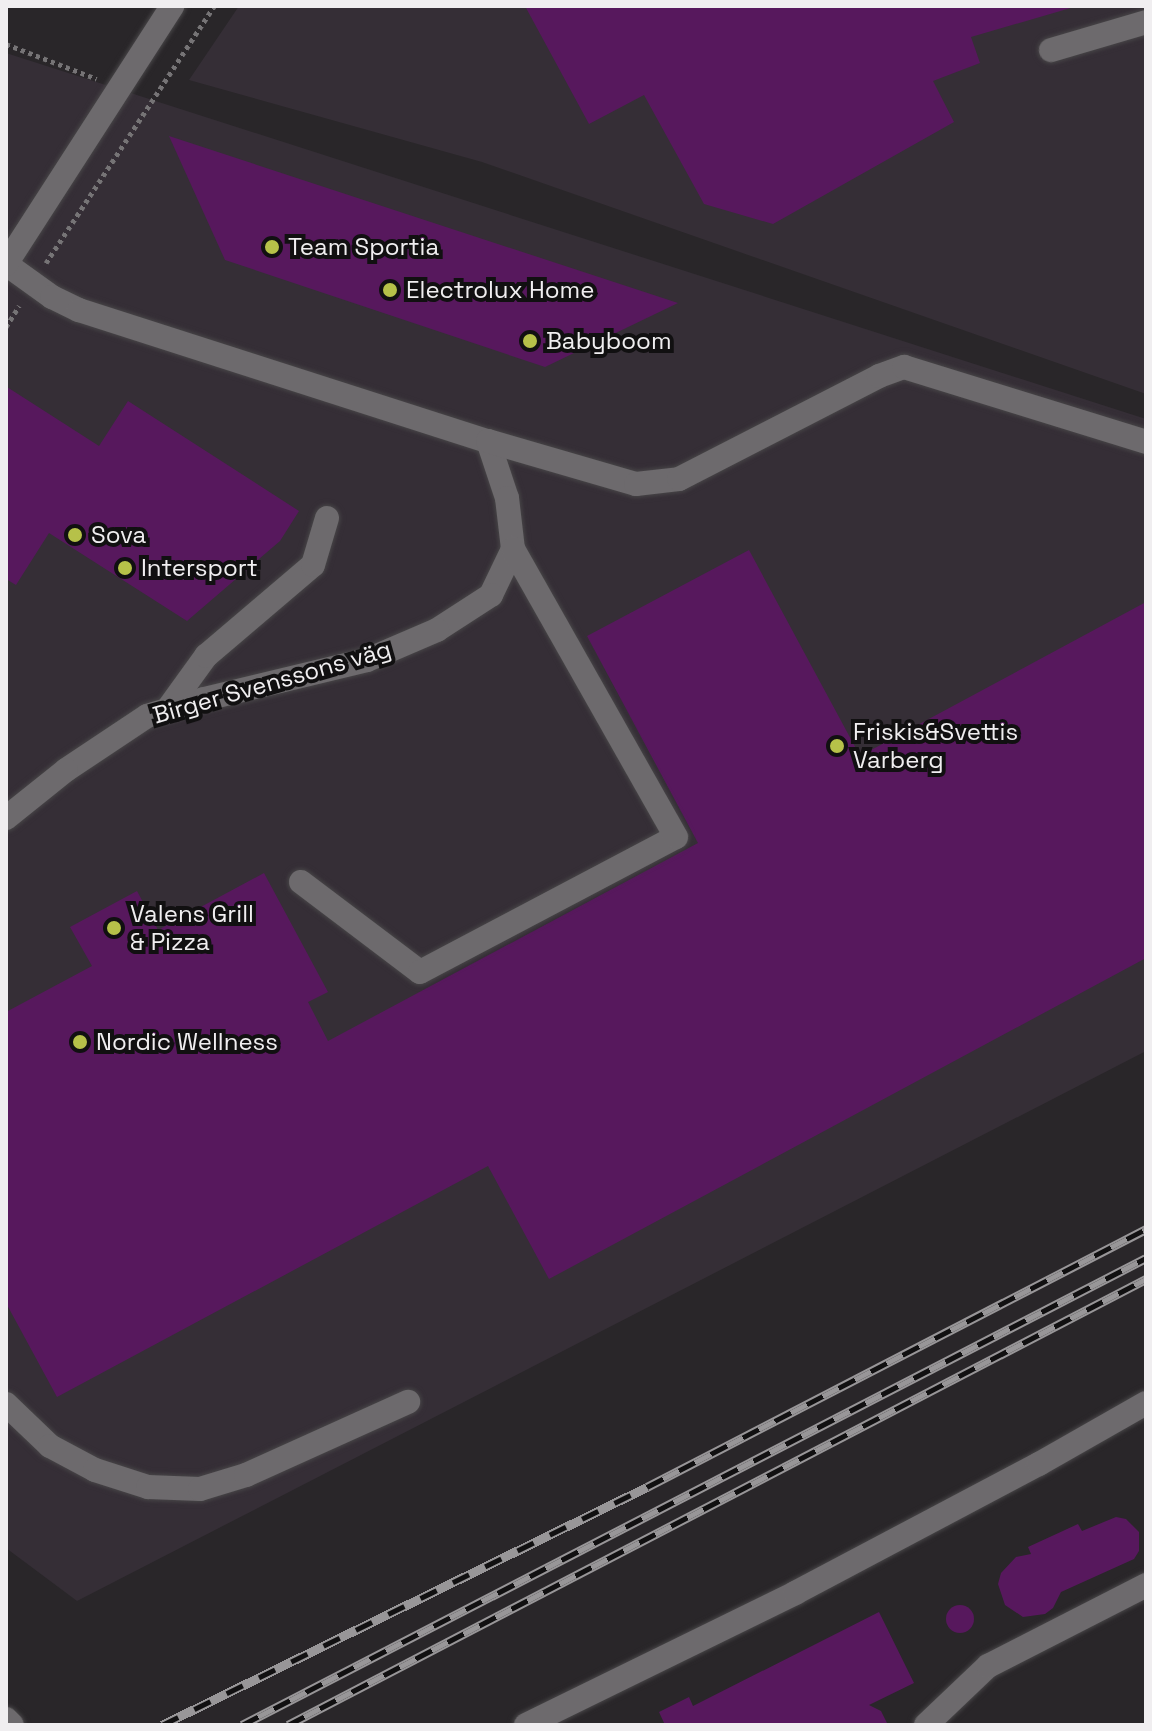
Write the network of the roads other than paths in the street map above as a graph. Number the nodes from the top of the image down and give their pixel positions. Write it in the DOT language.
graph roads {
  1 [pos="172,6"];
  2 [pos="1146,22"];
  3 [pos="1051,50"];
  4 [pos="6,264"];
  5 [pos="488,441"];
  6 [pos="1146,442"];
  7 [pos="327,518"];
  8 [pos="513,549"];
  9 [pos="167,710"];
  10 [pos="6,818"];
  11 [pos="301,882"];
  12 [pos="408,1402"];
  13 [pos="1146,1403"];
  14 [pos="6,1404"];
  15 [pos="1146,1585"];
  16 [pos="6,1719"];
  17 [pos="12,1725"];
  18 [pos="526,1725"];
  19 [pos="926,1725"];
  1 -- 4 [label="street"];
  2 -- 3 [label="street"];
  4 -- 5 [label="street"];
  5 -- 6 [label="street"];
  5 -- 8 [label="street"];
  7 -- 9 [label="street"];
  8 -- 9 [label="street, Birger Svenssons väg"];
  8 -- 11 [label="street"];
  9 -- 10 [label="street, Birger Svenssons väg"];
  12 -- 14 [label="street"];
  13 -- 18 [label="street"];
  15 -- 19 [label="street"];
  16 -- 17 [label="street"];
}
